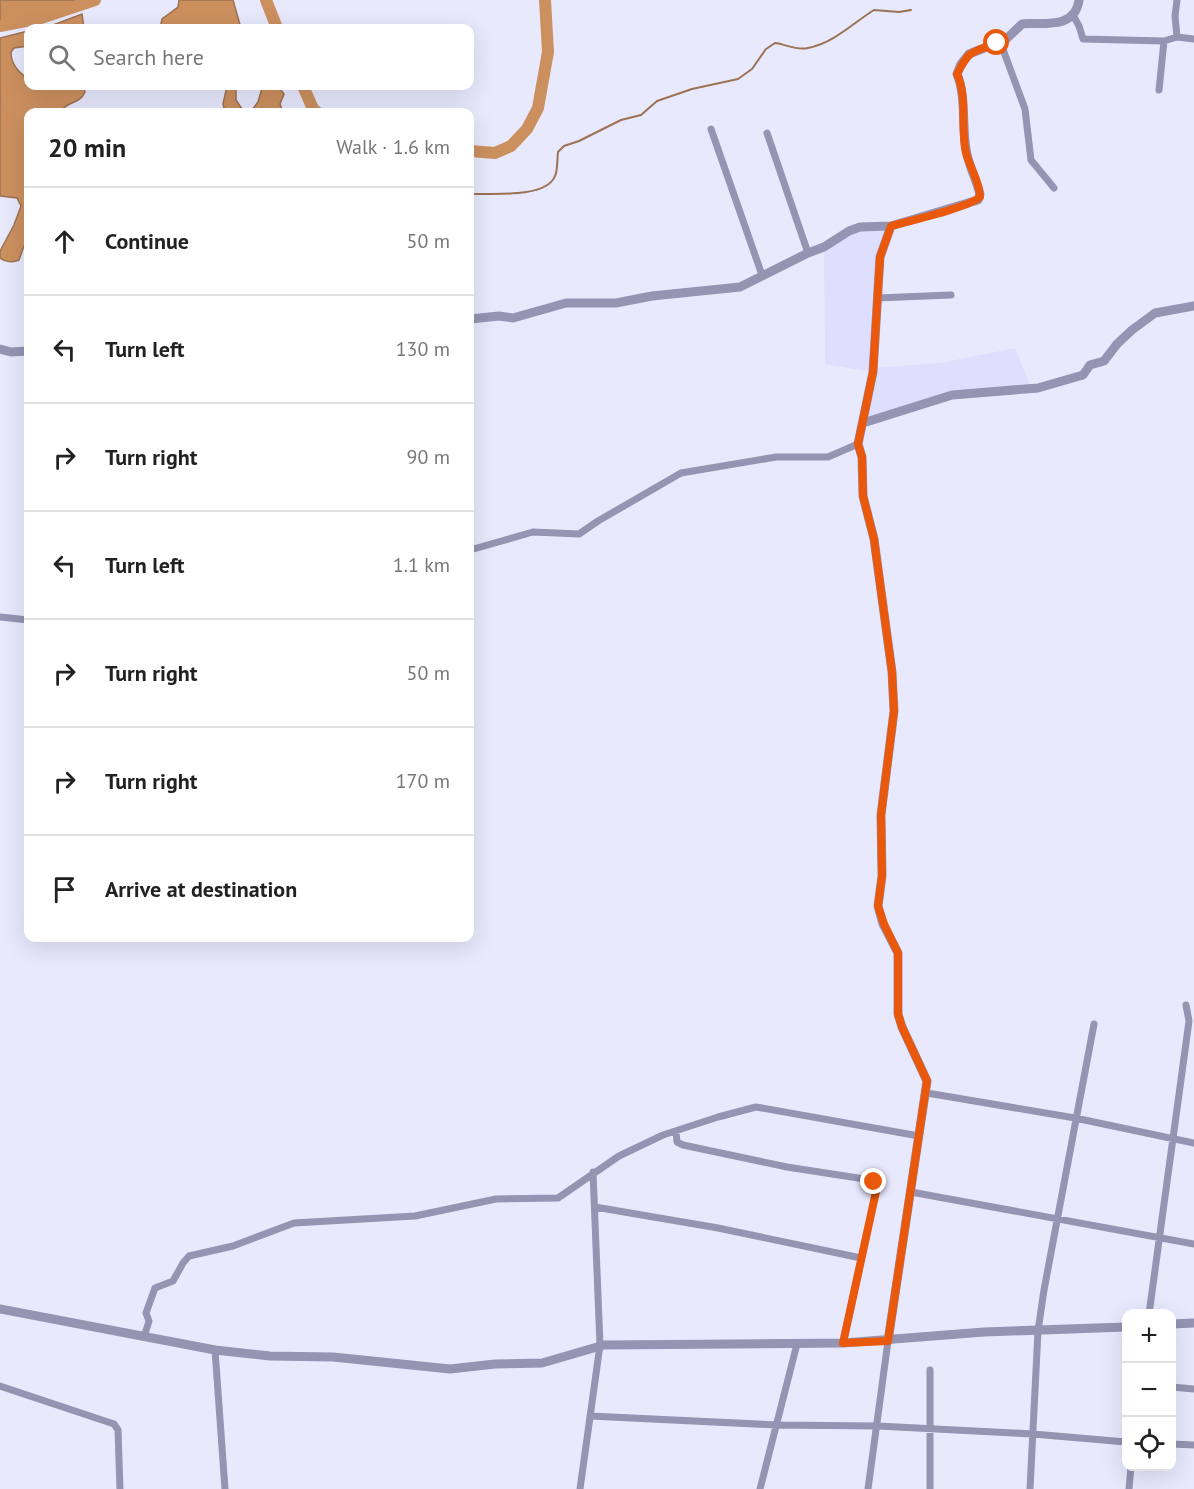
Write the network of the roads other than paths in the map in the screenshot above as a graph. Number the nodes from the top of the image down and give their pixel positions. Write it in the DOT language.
graph roads {
  1 [pos="1079,0"];
  2 [pos="1177,0"];
  3 [pos="1073,15"];
  4 [pos="1177,37"];
  5 [pos="1194,39"];
  6 [pos="1164,41"];
  7 [pos="1001,44"];
  8 [pos="1159,90"];
  9 [pos="711,129"];
  10 [pos="767,133"];
  11 [pos="1054,188"];
  12 [pos="891,226"];
  13 [pos="808,253"];
  14 [pos="762,275"];
  15 [pos="951,295"];
  16 [pos="877,298"];
  17 [pos="1194,306"];
  18 [pos="474,319"];
  19 [pos="0,349"];
  20 [pos="24,351"];
  21 [pos="863,423"];
  22 [pos="858,444"];
  23 [pos="474,549"];
  24 [pos="0,617"];
  25 [pos="24,620"];
  26 [pos="1186,1005"];
  27 [pos="1094,1024"];
  28 [pos="927,1093"];
  29 [pos="1075,1118"];
  30 [pos="676,1131"];
  31 [pos="920,1136"];
  32 [pos="1172,1140"];
  33 [pos="1194,1143"];
  34 [pos="593,1172"];
  35 [pos="911,1192"];
  36 [pos="595,1207"];
  37 [pos="1058,1218"];
  38 [pos="1158,1238"];
  39 [pos="1194,1244"];
  40 [pos="861,1258"];
  41 [pos="0,1309"];
  42 [pos="1150,1309"];
  43 [pos="1194,1323"];
  44 [pos="1176,1324"];
  45 [pos="1122,1327"];
  46 [pos="1038,1331"];
  47 [pos="144,1337"];
  48 [pos="888,1341"];
  49 [pos="843,1343"];
  50 [pos="797,1344"];
  51 [pos="600,1346"];
  52 [pos="215,1350"];
  53 [pos="930,1370"];
  54 [pos="0,1386"];
  55 [pos="1176,1387"];
  56 [pos="1194,1389"];
  57 [pos="590,1416"];
  58 [pos="777,1425"];
  59 [pos="878,1426"];
  60 [pos="931,1429"];
  61 [pos="1033,1434"];
  62 [pos="1122,1442"];
  63 [pos="1176,1444"];
  64 [pos="1194,1445"];
  65 [pos="1131,1471"];
  66 [pos="120,1489"];
  67 [pos="225,1489"];
  68 [pos="580,1489"];
  69 [pos="760,1489"];
  70 [pos="868,1489"];
  71 [pos="930,1489"];
  72 [pos="1030,1489"];
  73 [pos="1129,1489"];
  1 -- 3 [label="street"];
  2 -- 4 [label="street"];
  3 -- 6 [label="street"];
  3 -- 7 [label="street"];
  4 -- 5 [label="street"];
  4 -- 6 [label="street"];
  6 -- 8 [label="street"];
  7 -- 11 [label="street"];
  7 -- 12 [label="street"];
  9 -- 14 [label="street"];
  10 -- 13 [label="street"];
  12 -- 13 [label="street"];
  12 -- 16 [label="street"];
  13 -- 14 [label="street"];
  14 -- 18 [label="street"];
  15 -- 16 [label="street"];
  16 -- 21 [label="street"];
  17 -- 21 [label="street"];
  19 -- 20 [label="street"];
  21 -- 22 [label="street"];
  22 -- 23 [label="street"];
  22 -- 28 [label="street"];
  24 -- 25 [label="street"];
  26 -- 32 [label="street"];
  27 -- 29 [label="street"];
  28 -- 29 [label="street"];
  28 -- 31 [label="street"];
  29 -- 32 [label="street"];
  29 -- 37 [label="street"];
  30 -- 31 [label="street"];
  30 -- 34 [label="street"];
  30 -- 40 [label="street"];
  31 -- 35 [label="street"];
  32 -- 33 [label="street"];
  32 -- 38 [label="street"];
  34 -- 36 [label="street"];
  34 -- 47 [label="street"];
  35 -- 37 [label="street"];
  35 -- 48 [label="street"];
  36 -- 40 [label="street"];
  36 -- 51 [label="street"];
  37 -- 38 [label="street"];
  37 -- 46 [label="street"];
  38 -- 39 [label="street"];
  38 -- 42 [label="street"];
  40 -- 49 [label="street"];
  41 -- 47 [label="street"];
  43 -- 44 [label="street"];
  45 -- 46 [label="street"];
  46 -- 48 [label="street"];
  46 -- 61 [label="street"];
  47 -- 52 [label="street"];
  48 -- 49 [label="street"];
  48 -- 59 [label="street"];
  49 -- 50 [label="street"];
  50 -- 51 [label="street"];
  50 -- 58 [label="street"];
  51 -- 52 [label="street"];
  51 -- 57 [label="street"];
  52 -- 67 [label="street"];
  53 -- 60 [label="street"];
  54 -- 66 [label="street"];
  55 -- 56 [label="street"];
  57 -- 58 [label="street"];
  57 -- 68 [label="street"];
  58 -- 59 [label="street"];
  58 -- 69 [label="street"];
  59 -- 60 [label="street"];
  59 -- 70 [label="street"];
  60 -- 61 [label="street"];
  60 -- 71 [label="street"];
  61 -- 62 [label="street"];
  61 -- 72 [label="street"];
  63 -- 64 [label="street"];
  65 -- 73 [label="street"];
}
